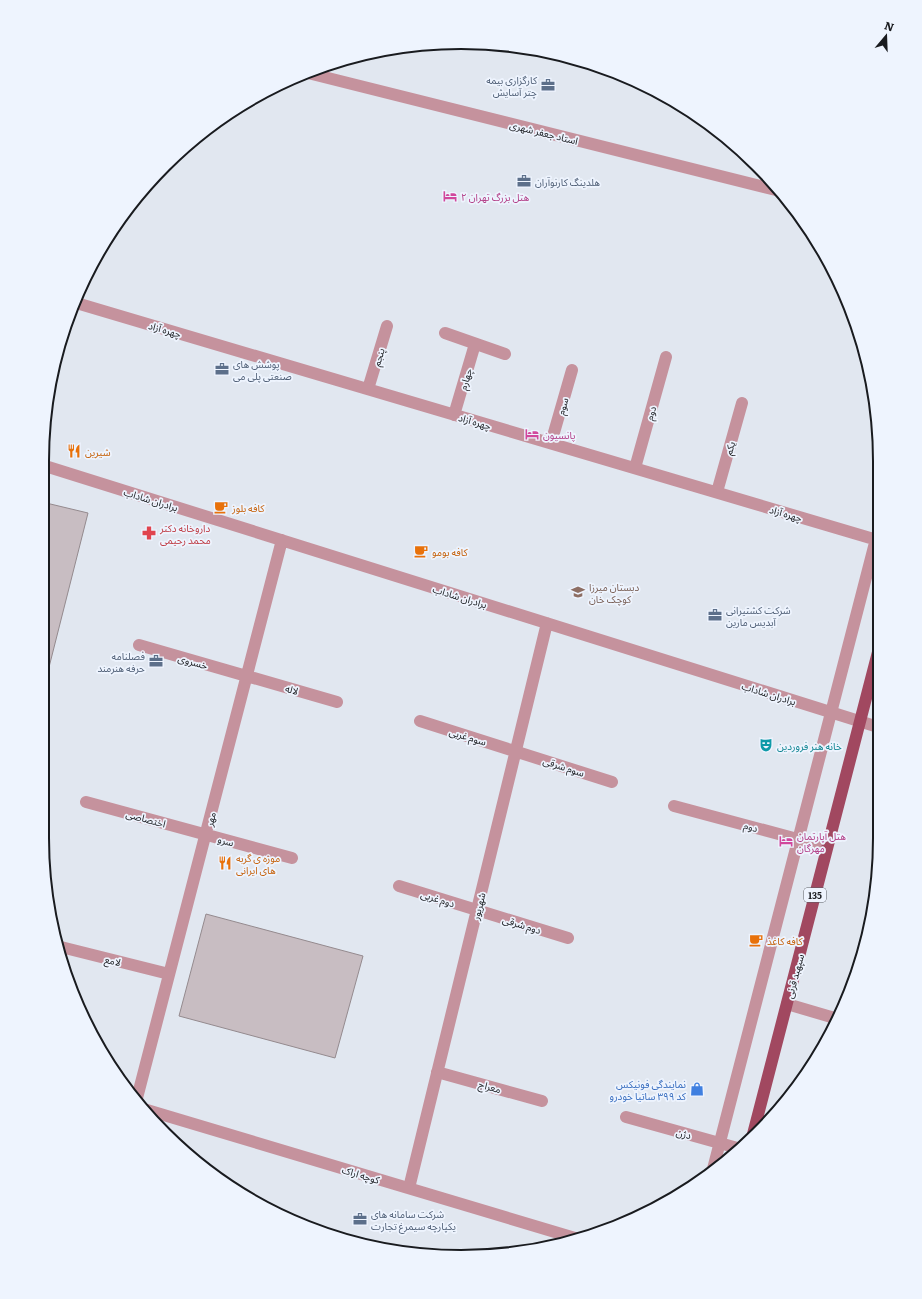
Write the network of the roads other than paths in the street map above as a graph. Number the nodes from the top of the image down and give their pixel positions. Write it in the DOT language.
graph roads {
  1 [pos="317,75"];
  2 [pos="771,189"];
  3 [pos="80,304"];
  4 [pos="387,326"];
  5 [pos="445,334"];
  6 [pos="475,344"];
  7 [pos="505,354"];
  8 [pos="666,357"];
  9 [pos="572,370"];
  10 [pos="368,389"];
  11 [pos="742,403"];
  12 [pos="454,415"];
  13 [pos="551,443"];
  14 [pos="49,467"];
  15 [pos="635,468"];
  16 [pos="717,492"];
  17 [pos="873,537"];
  18 [pos="282,540"];
  19 [pos="873,553"];
  20 [pos="547,623"];
  21 [pos="139,645"];
  22 [pos="873,672"];
  23 [pos="247,676"];
  24 [pos="337,702"];
  25 [pos="830,712"];
  26 [pos="420,721"];
  27 [pos="861,721"];
  28 [pos="873,725"];
  29 [pos="516,750"];
  30 [pos="612,782"];
  31 [pos="86,802"];
  32 [pos="674,806"];
  33 [pos="206,834"];
  34 [pos="797,839"];
  35 [pos="827,847"];
  36 [pos="292,858"];
  37 [pos="399,886"];
  38 [pos="477,910"];
  39 [pos="568,938"];
  40 [pos="64,948"];
  41 [pos="169,974"];
  42 [pos="787,1004"];
  43 [pos="832,1017"];
  44 [pos="437,1072"];
  45 [pos="138,1094"];
  46 [pos="542,1101"];
  47 [pos="153,1112"];
  48 [pos="626,1117"];
  49 [pos="755,1126"];
  50 [pos="720,1143"];
  51 [pos="734,1147"];
  52 [pos="715,1163"];
  53 [pos="409,1188"];
  54 [pos="568,1236"];
  1 -- 2 [label="street, استاد جعفر شهری"];
  3 -- 10 [label="street, چهره آزاد"];
  4 -- 10 [label="street, پنجم"];
  5 -- 6 [label="street"];
  6 -- 7 [label="street"];
  6 -- 12 [label="street, چهارم"];
  8 -- 15 [label="street, دوم"];
  9 -- 13 [label="street, سوم"];
  10 -- 12 [label="street, چهره آزاد"];
  11 -- 16 [label="street, یکم"];
  12 -- 13 [label="street, چهره آزاد"];
  13 -- 15 [label="street, چهره آزاد"];
  14 -- 18 [label="street, برادران شاداب"];
  15 -- 16 [label="street, چهره آزاد"];
  16 -- 17 [label="street, چهره آزاد"];
  18 -- 20 [label="street, برادران شاداب"];
  18 -- 23 [label="street, مهر"];
  19 -- 25 [label="street"];
  20 -- 25 [label="street, برادران شاداب"];
  20 -- 29 [label="street, شهریور"];
  21 -- 23 [label="street, خسروی"];
  22 -- 27 [label="main road, سپهبد قرنی / 135"];
  23 -- 24 [label="street, لاله"];
  23 -- 33 [label="street, مهر"];
  25 -- 27 [label="street, برادران شاداب"];
  25 -- 34 [label="street"];
  26 -- 29 [label="street, سوم غربی"];
  27 -- 28 [label="street, برادران شاداب"];
  27 -- 35 [label="main road, سپهبد قرنی / 135"];
  29 -- 30 [label="street, سوم شرقی"];
  29 -- 38 [label="street, شهریور"];
  31 -- 33 [label="street, اختصاصی"];
  32 -- 34 [label="street, دوم"];
  33 -- 36 [label="street, سرو"];
  33 -- 41 [label="street, مهر"];
  34 -- 35 [label="street, دوم"];
  34 -- 50 [label="street"];
  35 -- 42 [label="main road, سپهبد قرنی / 135"];
  37 -- 38 [label="street, دوم غربی"];
  38 -- 39 [label="street, دوم شرقی"];
  38 -- 44 [label="street, شهریور"];
  40 -- 41 [label="street, لامع"];
  41 -- 45 [label="street, مهر"];
  42 -- 43 [label="street"];
  42 -- 49 [label="main road, سپهبد قرنی / 135"];
  44 -- 46 [label="street, معراج"];
  44 -- 53 [label="street, شهریور"];
  47 -- 53 [label="street, کوچه اراک"];
  48 -- 50 [label="street, دژن"];
  50 -- 51 [label="street, دژن"];
  50 -- 52 [label="street"];
  53 -- 54 [label="street, کوچه اراک"];
}
